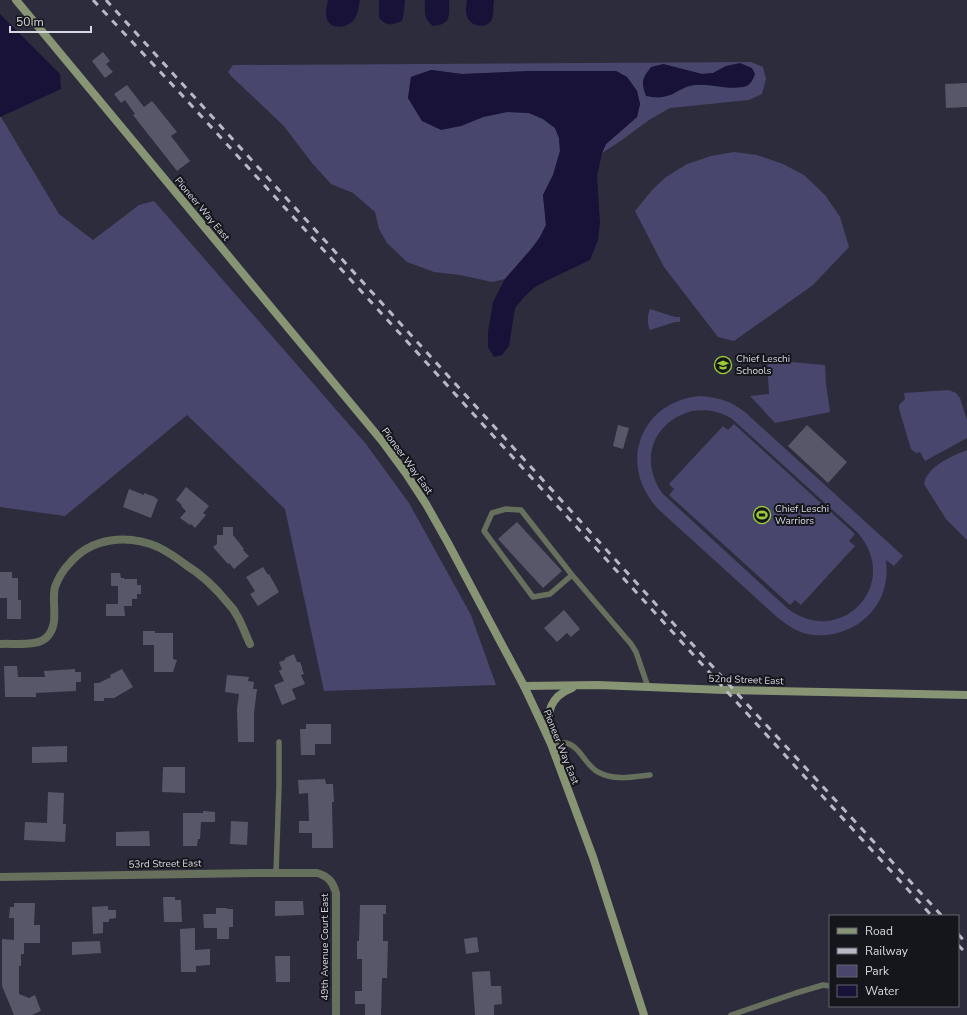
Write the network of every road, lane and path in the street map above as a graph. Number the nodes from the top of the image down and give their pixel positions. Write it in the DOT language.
graph roads {
  1 [pos="16,0"];
  2 [pos="572,575"];
  3 [pos="0,644"];
  4 [pos="250,644"];
  5 [pos="524,686"];
  6 [pos="576,686"];
  7 [pos="648,687"];
  8 [pos="967,696"];
  9 [pos="279,742"];
  10 [pos="550,744"];
  11 [pos="650,775"];
  12 [pos="276,873"];
  13 [pos="0,877"];
  14 [pos="329,880"];
  15 [pos="829,986"];
  16 [pos="336,1015"];
  17 [pos="644,1015"];
  18 [pos="731,1015"];
  1 -- 5 [label="main road, Pioneer Way East"];
  2 -- 2 [label="lane"];
  2 -- 7 [label="lane"];
  3 -- 4 [label="street"];
  5 -- 6 [label="main road, 52nd Street East"];
  5 -- 10 [label="main road, Pioneer Way East"];
  6 -- 7 [label="main road, 52nd Street East"];
  6 -- 10 [label="main road"];
  7 -- 8 [label="main road, 52nd Street East"];
  9 -- 12 [label="lane"];
  10 -- 11 [label="lane"];
  10 -- 17 [label="main road, Pioneer Way East"];
  12 -- 13 [label="street, 53rd Street East"];
  12 -- 14 [label="street, 53rd Street East"];
  14 -- 16 [label="street, 49th Avenue Court East"];
  15 -- 18 [label="lane"];
}
